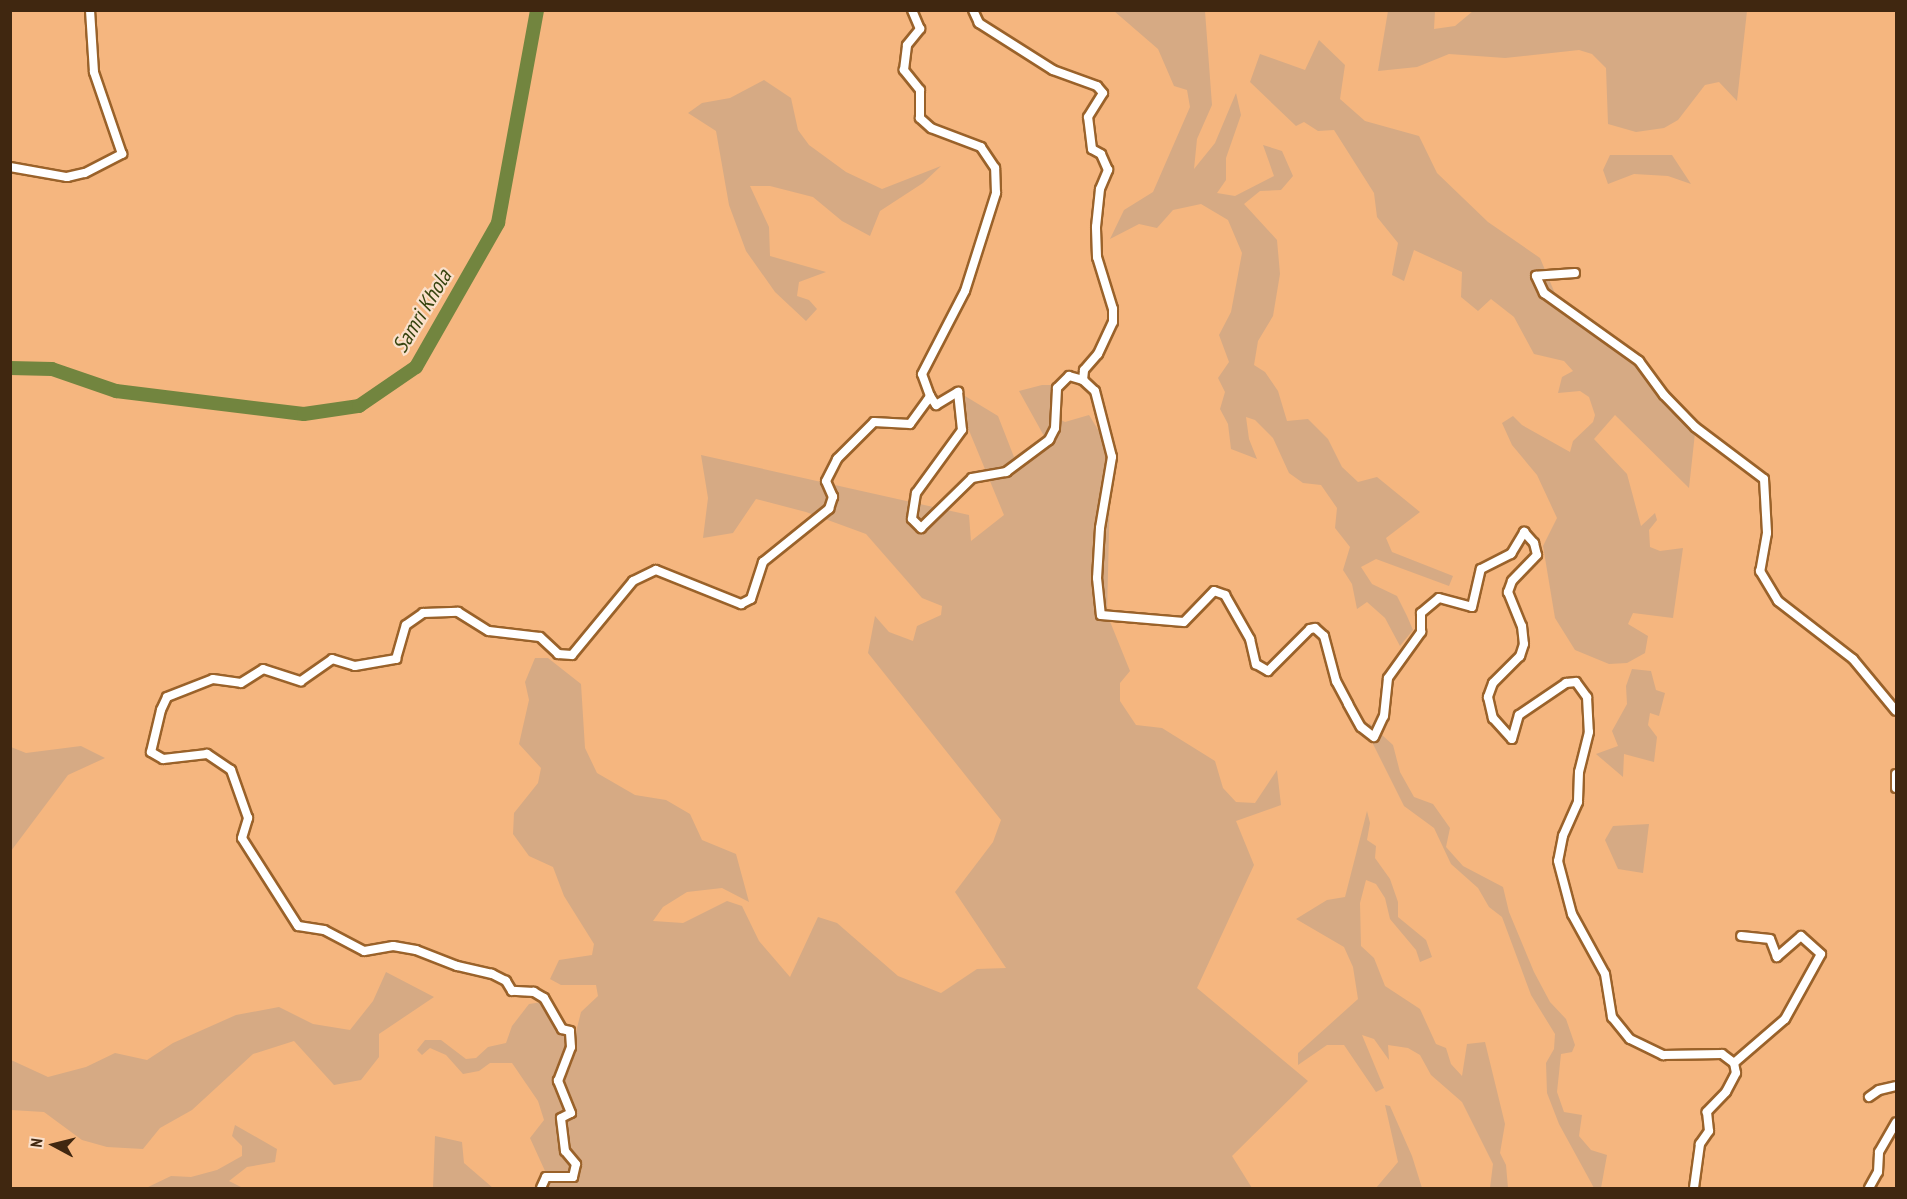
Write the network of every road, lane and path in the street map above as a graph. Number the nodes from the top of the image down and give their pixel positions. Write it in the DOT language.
graph roads {
  1 [pos="90,10"];
  2 [pos="912,10"];
  3 [pos="973,10"];
  4 [pos="10,167"];
  5 [pos="1575,273"];
  6 [pos="1083,380"];
  7 [pos="930,396"];
  8 [pos="1896,711"];
  9 [pos="1896,774"];
  10 [pos="1896,788"];
  11 [pos="1741,936"];
  12 [pos="1734,1063"];
  13 [pos="1896,1086"];
  14 [pos="1869,1097"];
  15 [pos="1896,1122"];
  16 [pos="541,1188"];
  17 [pos="1694,1188"];
  18 [pos="1869,1188"];
  1 -- 4 [label="street"];
  2 -- 7 [label="street"];
  3 -- 6 [label="street"];
  5 -- 8 [label="street"];
  6 -- 7 [label="street"];
  6 -- 12 [label="street"];
  7 -- 16 [label="street"];
  9 -- 10 [label="street"];
  11 -- 12 [label="street"];
  12 -- 17 [label="street"];
  13 -- 14 [label="street"];
  15 -- 18 [label="street"];
}
